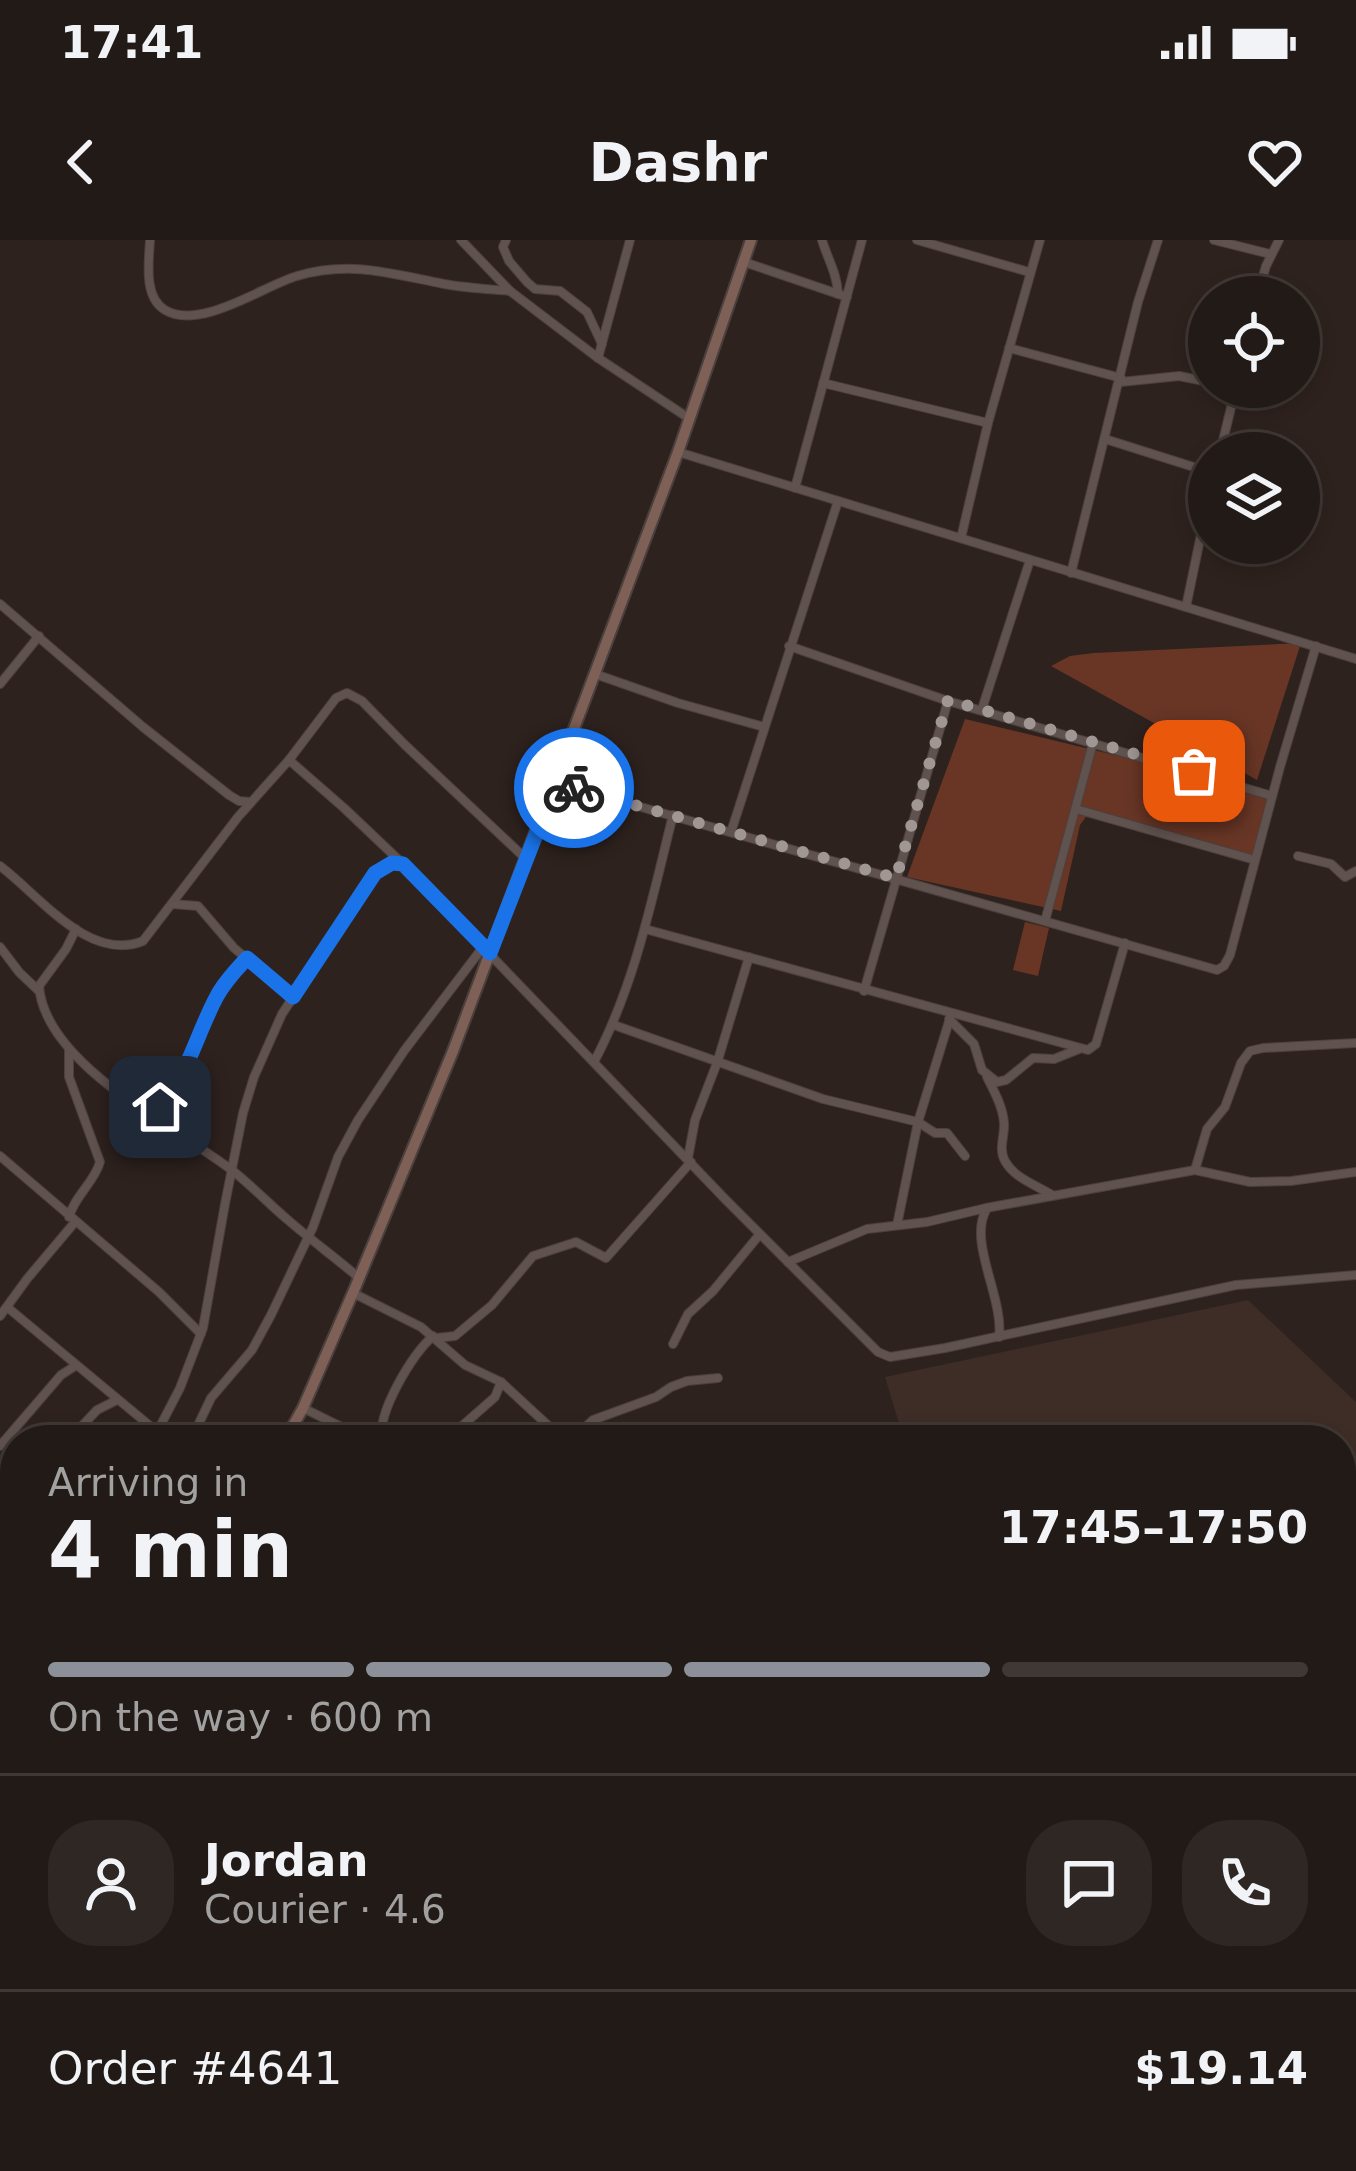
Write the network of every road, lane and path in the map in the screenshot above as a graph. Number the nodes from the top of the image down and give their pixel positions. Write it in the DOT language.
graph roads {
  1 [pos="150,240"];
  2 [pos="461,240"];
  3 [pos="506,240"];
  4 [pos="630,240"];
  5 [pos="752,240"];
  6 [pos="821,240"];
  7 [pos="862,240"];
  8 [pos="917,240"];
  9 [pos="1040,240"];
  10 [pos="1158,240"];
  11 [pos="1214,240"];
  12 [pos="1279,240"];
  13 [pos="1270,254"];
  14 [pos="744,262"];
  15 [pos="1030,272"];
  16 [pos="1263,276"];
  17 [pos="509,290"];
  18 [pos="843,295"];
  19 [pos="602,344"];
  20 [pos="1009,348"];
  21 [pos="598,358"];
  22 [pos="1188,378"];
  23 [pos="1121,380"];
  24 [pos="823,383"];
  25 [pos="690,418"];
  26 [pos="988,423"];
  27 [pos="1105,439"];
  28 [pos="678,452"];
  29 [pos="1188,465"];
  30 [pos="795,488"];
  31 [pos="838,501"];
  32 [pos="961,538"];
  33 [pos="1030,560"];
  34 [pos="1195,564"];
  35 [pos="1071,573"];
  36 [pos="0,604"];
  37 [pos="1186,607"];
  38 [pos="39,636"];
  39 [pos="789,646"];
  40 [pos="1316,646"];
  41 [pos="1356,659"];
  42 [pos="595,674"];
  43 [pos="0,684"];
  44 [pos="948,700"];
  45 [pos="982,709"];
  46 [pos="764,727"];
  47 [pos="1094,742"];
  48 [pos="289,760"];
  49 [pos="556,783"];
  50 [pos="1272,796"];
  51 [pos="235,799"];
  52 [pos="250,802"];
  53 [pos="1076,809"];
  54 [pos="673,815"];
  55 [pos="238,817"];
  56 [pos="731,832"];
  57 [pos="1298,856"];
  58 [pos="526,860"];
  59 [pos="1255,860"];
  60 [pos="403,864"];
  61 [pos="0,866"];
  62 [pos="1356,871"];
  63 [pos="9,873"];
  64 [pos="896,878"];
  65 [pos="0,884"];
  66 [pos="172,904"];
  67 [pos="1045,921"];
  68 [pos="76,929"];
  69 [pos="645,929"];
  70 [pos="1125,943"];
  71 [pos="0,947"];
  72 [pos="486,950"];
  73 [pos="749,957"];
  74 [pos="247,958"];
  75 [pos="39,991"];
  76 [pos="864,991"];
  77 [pos="293,997"];
  78 [pos="950,1017"];
  79 [pos="614,1025"];
  80 [pos="1356,1043"];
  81 [pos="69,1048"];
  82 [pos="1081,1048"];
  83 [pos="594,1062"];
  84 [pos="717,1063"];
  85 [pos="986,1075"];
  86 [pos="151,1118"];
  87 [pos="918,1122"];
  88 [pos="0,1156"];
  89 [pos="965,1156"];
  90 [pos="689,1161"];
  91 [pos="1195,1170"];
  92 [pos="233,1171"];
  93 [pos="1356,1172"];
  94 [pos="1053,1196"];
  95 [pos="986,1208"];
  96 [pos="72,1220"];
  97 [pos="897,1225"];
  98 [pos="760,1234"];
  99 [pos="308,1237"];
  100 [pos="788,1262"];
  101 [pos="1356,1275"];
  102 [pos="359,1278"];
  103 [pos="353,1293"];
  104 [pos="4,1311"];
  105 [pos="201,1334"];
  106 [pos="999,1336"];
  107 [pos="434,1337"];
  108 [pos="673,1344"];
  109 [pos="76,1366"];
  110 [pos="718,1378"];
  111 [pos="501,1382"];
  112 [pos="118,1400"];
  113 [pos="303,1408"];
  114 [pos="18,1425"];
  115 [pos="84,1425"];
  116 [pos="144,1425"];
  117 [pos="161,1425"];
  118 [pos="198,1425"];
  119 [pos="294,1425"];
  120 [pos="338,1425"];
  121 [pos="381,1425"];
  122 [pos="464,1425"];
  123 [pos="548,1425"];
  124 [pos="588,1425"];
  1 -- 17 [label="street"];
  2 -- 17 [label="street"];
  3 -- 19 [label="street"];
  4 -- 19 [label="street"];
  5 -- 14 [label="street"];
  6 -- 18 [label="street"];
  7 -- 18 [label="street"];
  8 -- 15 [label="street"];
  9 -- 15 [label="street"];
  10 -- 23 [label="street"];
  11 -- 13 [label="street"];
  12 -- 13 [label="street"];
  13 -- 16 [label="street"];
  14 -- 18 [label="street"];
  14 -- 25 [label="street"];
  15 -- 20 [label="street"];
  17 -- 21 [label="street"];
  18 -- 24 [label="street"];
  19 -- 21 [label="street"];
  20 -- 23 [label="street"];
  20 -- 26 [label="street"];
  21 -- 25 [label="street"];
  22 -- 23 [label="street"];
  23 -- 27 [label="street"];
  24 -- 26 [label="street"];
  24 -- 30 [label="street"];
  25 -- 28 [label="street"];
  26 -- 32 [label="street"];
  27 -- 29 [label="street"];
  27 -- 35 [label="street"];
  28 -- 30 [label="street"];
  28 -- 42 [label="street"];
  30 -- 31 [label="street"];
  31 -- 32 [label="street"];
  31 -- 39 [label="street"];
  32 -- 33 [label="street"];
  33 -- 35 [label="street"];
  33 -- 45 [label="street"];
  34 -- 37 [label="street"];
  35 -- 37 [label="street"];
  36 -- 38 [label="street"];
  37 -- 40 [label="street"];
  38 -- 43 [label="street"];
  38 -- 51 [label="street"];
  39 -- 44 [label="street"];
  39 -- 46 [label="street"];
  40 -- 41 [label="street"];
  40 -- 50 [label="street"];
  42 -- 46 [label="street"];
  42 -- 49 [label="street"];
  44 -- 45 [label="street"];
  44 -- 64 [label="street"];
  45 -- 47 [label="street"];
  46 -- 56 [label="street"];
  47 -- 50 [label="street"];
  47 -- 53 [label="street"];
  48 -- 52 [label="street"];
  48 -- 58 [label="street"];
  48 -- 60 [label="street"];
  49 -- 54 [label="street"];
  49 -- 58 [label="street"];
  50 -- 59 [label="street"];
  51 -- 52 [label="street"];
  51 -- 55 [label="street"];
  52 -- 55 [label="street"];
  53 -- 59 [label="street"];
  53 -- 67 [label="street"];
  54 -- 56 [label="street"];
  54 -- 69 [label="street"];
  55 -- 66 [label="street"];
  56 -- 64 [label="street"];
  57 -- 62 [label="street"];
  58 -- 72 [label="street"];
  59 -- 70 [label="street"];
  60 -- 72 [label="street"];
  60 -- 77 [label="street"];
  61 -- 63 [label="street"];
  63 -- 65 [label="street"];
  63 -- 68 [label="street"];
  64 -- 67 [label="street"];
  64 -- 76 [label="street"];
  66 -- 68 [label="street"];
  66 -- 74 [label="street"];
  67 -- 70 [label="street"];
  68 -- 75 [label="street"];
  69 -- 73 [label="street"];
  69 -- 79 [label="street"];
  70 -- 82 [label="street"];
  71 -- 75 [label="street"];
  72 -- 83 [label="street"];
  72 -- 99 [label="street"];
  72 -- 102 [label="street"];
  73 -- 76 [label="street"];
  73 -- 84 [label="street"];
  74 -- 77 [label="street"];
  74 -- 86 [label="street"];
  75 -- 81 [label="street"];
  76 -- 78 [label="street"];
  77 -- 92 [label="street"];
  78 -- 82 [label="street"];
  78 -- 85 [label="street"];
  78 -- 87 [label="street"];
  79 -- 83 [label="street"];
  79 -- 84 [label="street"];
  80 -- 91 [label="street"];
  81 -- 86 [label="street"];
  81 -- 96 [label="street"];
  82 -- 85 [label="street"];
  83 -- 90 [label="street"];
  84 -- 87 [label="street"];
  84 -- 90 [label="street"];
  85 -- 94 [label="street"];
  86 -- 92 [label="street"];
  87 -- 89 [label="street"];
  87 -- 97 [label="street"];
  88 -- 96 [label="street"];
  90 -- 98 [label="street"];
  90 -- 107 [label="street"];
  91 -- 93 [label="street"];
  91 -- 94 [label="street"];
  92 -- 99 [label="street"];
  92 -- 105 [label="street"];
  94 -- 95 [label="street"];
  95 -- 97 [label="street"];
  95 -- 106 [label="street"];
  96 -- 104 [label="street"];
  96 -- 105 [label="street"];
  97 -- 100 [label="street"];
  98 -- 100 [label="street"];
  98 -- 108 [label="street"];
  99 -- 102 [label="street"];
  99 -- 118 [label="street"];
  100 -- 106 [label="street"];
  101 -- 106 [label="street"];
  102 -- 103 [label="street"];
  103 -- 107 [label="street"];
  103 -- 113 [label="street"];
  104 -- 109 [label="street"];
  105 -- 117 [label="street"];
  107 -- 111 [label="street"];
  107 -- 121 [label="street"];
  109 -- 112 [label="street"];
  109 -- 114 [label="street"];
  110 -- 124 [label="street"];
  111 -- 122 [label="street"];
  111 -- 123 [label="street"];
  112 -- 115 [label="street"];
  112 -- 116 [label="street"];
  113 -- 119 [label="street"];
  113 -- 120 [label="street"];
}
